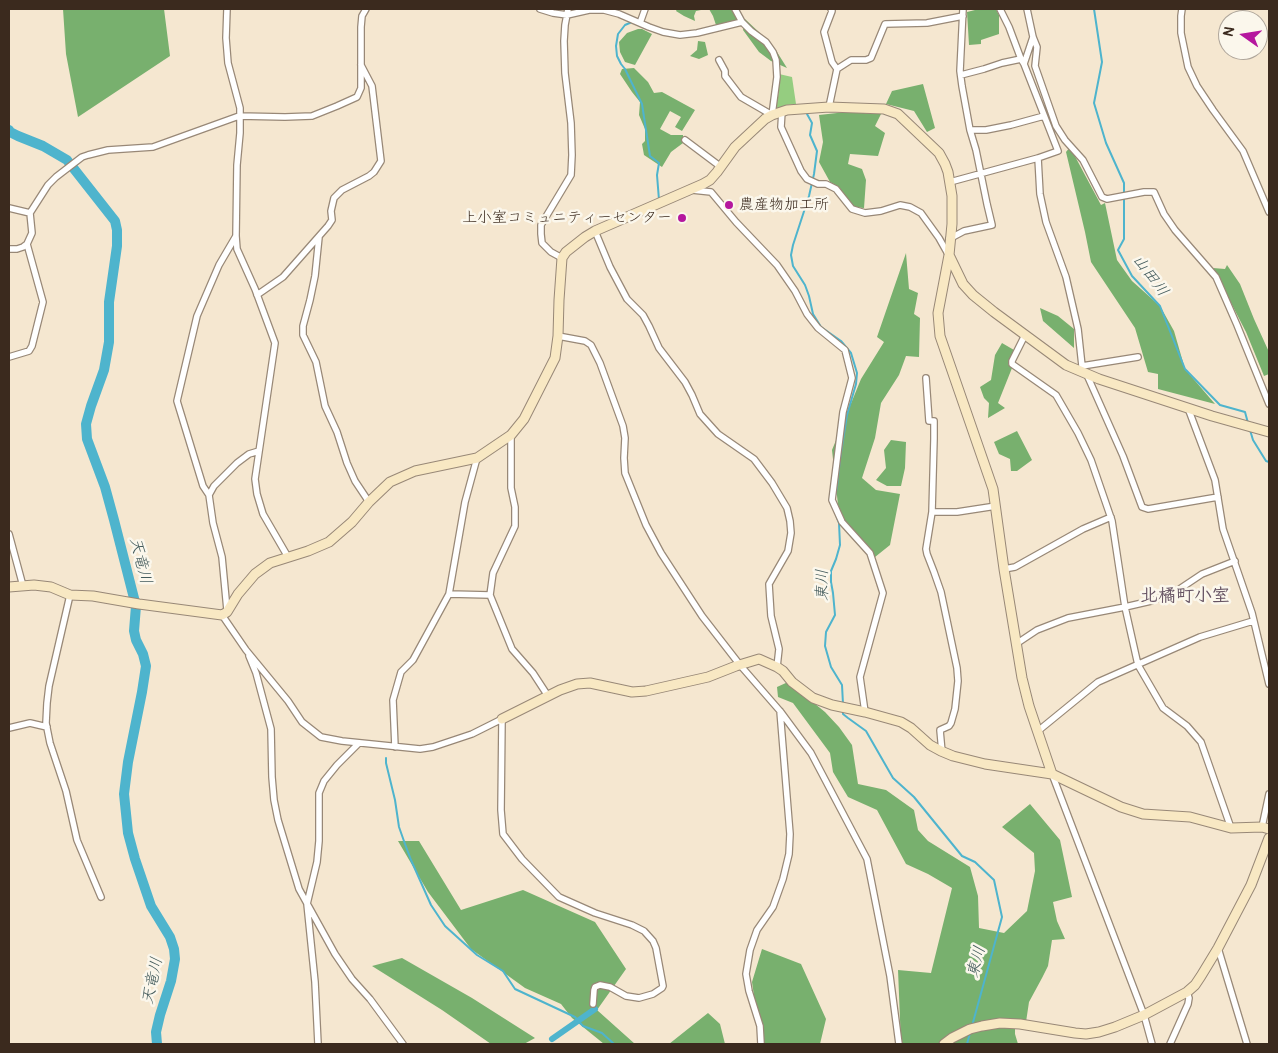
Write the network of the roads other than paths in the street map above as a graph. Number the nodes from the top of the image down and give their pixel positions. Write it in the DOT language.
graph roads {
  1 [pos="227,9"];
  2 [pos="366,9"];
  3 [pos="540,9"];
  4 [pos="645,9"];
  5 [pos="735,9"];
  6 [pos="831,9"];
  7 [pos="963,9"];
  8 [pos="1000,9"];
  9 [pos="1027,9"];
  10 [pos="1182,9"];
  11 [pos="568,12"];
  12 [pos="963,16"];
  13 [pos="742,22"];
  14 [pos="640,23"];
  15 [pos="1033,37"];
  16 [pos="719,60"];
  17 [pos="1023,62"];
  18 [pos="360,63"];
  19 [pos="837,70"];
  20 [pos="961,75"];
  21 [pos="829,106"];
  22 [pos="782,111"];
  23 [pos="772,115"];
  24 [pos="239,116"];
  25 [pos="1044,116"];
  26 [pos="970,130"];
  27 [pos="685,140"];
  28 [pos="1038,158"];
  29 [pos="721,167"];
  30 [pos="981,174"];
  31 [pos="950,182"];
  32 [pos="692,190"];
  33 [pos="9,208"];
  34 [pos="1269,212"];
  35 [pos="30,213"];
  36 [pos="595,232"];
  37 [pos="319,235"];
  38 [pos="236,236"];
  39 [pos="950,239"];
  40 [pos="27,244"];
  41 [pos="9,249"];
  42 [pos="949,255"];
  43 [pos="562,258"];
  44 [pos="257,295"];
  45 [pos="1025,335"];
  46 [pos="558,336"];
  47 [pos="9,356"];
  48 [pos="1138,357"];
  49 [pos="1083,370"];
  50 [pos="926,378"];
  51 [pos="1269,404"];
  52 [pos="1188,408"];
  53 [pos="1269,432"];
  54 [pos="511,435"];
  55 [pos="259,451"];
  56 [pos="477,458"];
  57 [pos="209,496"];
  58 [pos="1218,497"];
  59 [pos="369,502"];
  60 [pos="996,506"];
  61 [pos="932,512"];
  62 [pos="1111,517"];
  63 [pos="9,534"];
  64 [pos="288,556"];
  65 [pos="1235,561"];
  66 [pos="1004,569"];
  67 [pos="24,586"];
  68 [pos="9,587"];
  69 [pos="449,594"];
  70 [pos="70,595"];
  71 [pos="490,595"];
  72 [pos="1125,607"];
  73 [pos="225,613"];
  74 [pos="1253,621"];
  75 [pos="1016,644"];
  76 [pos="246,650"];
  77 [pos="740,665"];
  78 [pos="1138,665"];
  79 [pos="778,666"];
  80 [pos="1269,684"];
  81 [pos="548,696"];
  82 [pos="780,711"];
  83 [pos="864,712"];
  84 [pos="502,719"];
  85 [pos="47,727"];
  86 [pos="9,728"];
  87 [pos="1038,731"];
  88 [pos="359,743"];
  89 [pos="395,747"];
  90 [pos="942,752"];
  91 [pos="1052,774"];
  92 [pos="1269,794"];
  93 [pos="1231,828"];
  94 [pos="1266,828"];
  95 [pos="1269,838"];
  96 [pos="101,897"];
  97 [pos="307,904"];
  98 [pos="1218,948"];
  99 [pos="1187,992"];
  100 [pos="593,1004"];
  101 [pos="1144,1015"];
  102 [pos="318,1044"];
  103 [pos="403,1044"];
  104 [pos="761,1044"];
  105 [pos="899,1044"];
  106 [pos="944,1044"];
  107 [pos="1152,1044"];
  108 [pos="1170,1044"];
  109 [pos="1247,1044"];
  1 -- 24 [label="street"];
  2 -- 18 [label="street"];
  3 -- 11 [label="street"];
  4 -- 14 [label="street"];
  5 -- 13 [label="street"];
  6 -- 19 [label="street"];
  7 -- 12 [label="street"];
  8 -- 17 [label="street"];
  9 -- 15 [label="street"];
  10 -- 34 [label="street"];
  11 -- 14 [label="street"];
  11 -- 43 [label="street"];
  12 -- 19 [label="street"];
  12 -- 20 [label="street"];
  13 -- 14 [label="street"];
  13 -- 23 [label="street"];
  15 -- 17 [label="street"];
  15 -- 51 [label="street"];
  16 -- 23 [label="street"];
  17 -- 20 [label="street"];
  17 -- 25 [label="street"];
  18 -- 24 [label="street"];
  18 -- 37 [label="street"];
  19 -- 21 [label="street"];
  20 -- 26 [label="street"];
  21 -- 22 [label="street"];
  21 -- 31 [label="street"];
  22 -- 23 [label="street"];
  22 -- 42 [label="street"];
  23 -- 29 [label="street"];
  24 -- 35 [label="street"];
  24 -- 38 [label="street"];
  25 -- 26 [label="street"];
  25 -- 28 [label="street"];
  26 -- 30 [label="street"];
  27 -- 29 [label="street"];
  28 -- 30 [label="street"];
  28 -- 49 [label="street"];
  29 -- 32 [label="street"];
  30 -- 31 [label="street"];
  30 -- 39 [label="street"];
  31 -- 39 [label="street"];
  32 -- 36 [label="street"];
  32 -- 83 [label="street"];
  33 -- 35 [label="street"];
  35 -- 40 [label="street"];
  36 -- 43 [label="street"];
  36 -- 79 [label="street"];
  37 -- 44 [label="street"];
  37 -- 59 [label="street"];
  38 -- 44 [label="street"];
  38 -- 57 [label="street"];
  39 -- 42 [label="street"];
  40 -- 41 [label="street"];
  40 -- 47 [label="street"];
  42 -- 45 [label="street"];
  42 -- 60 [label="street"];
  43 -- 46 [label="street"];
  44 -- 55 [label="street"];
  45 -- 49 [label="street"];
  45 -- 62 [label="street"];
  46 -- 54 [label="street"];
  46 -- 77 [label="street"];
  48 -- 49 [label="street"];
  49 -- 52 [label="street"];
  49 -- 58 [label="street"];
  50 -- 61 [label="street"];
  52 -- 53 [label="street"];
  52 -- 58 [label="street"];
  54 -- 56 [label="street"];
  54 -- 71 [label="street"];
  55 -- 57 [label="street"];
  55 -- 64 [label="street"];
  56 -- 59 [label="street"];
  56 -- 69 [label="street"];
  57 -- 73 [label="street"];
  58 -- 65 [label="street"];
  59 -- 64 [label="street"];
  60 -- 61 [label="street"];
  60 -- 66 [label="street"];
  61 -- 90 [label="street"];
  62 -- 66 [label="street"];
  62 -- 72 [label="street"];
  63 -- 67 [label="street"];
  64 -- 73 [label="street"];
  65 -- 72 [label="street"];
  65 -- 74 [label="street"];
  66 -- 75 [label="street"];
  67 -- 68 [label="street"];
  67 -- 70 [label="street"];
  69 -- 71 [label="street"];
  69 -- 89 [label="street"];
  70 -- 73 [label="street"];
  70 -- 85 [label="street"];
  71 -- 81 [label="street"];
  72 -- 75 [label="street"];
  72 -- 78 [label="street"];
  73 -- 76 [label="street"];
  74 -- 78 [label="street"];
  74 -- 80 [label="street"];
  75 -- 87 [label="street"];
  76 -- 88 [label="street"];
  76 -- 97 [label="street"];
  77 -- 79 [label="street"];
  77 -- 81 [label="street"];
  77 -- 82 [label="street"];
  78 -- 87 [label="street"];
  78 -- 93 [label="street"];
  79 -- 83 [label="street"];
  81 -- 84 [label="street"];
  82 -- 104 [label="street"];
  82 -- 105 [label="street"];
  83 -- 90 [label="street"];
  84 -- 89 [label="street"];
  84 -- 100 [label="street"];
  85 -- 86 [label="street"];
  85 -- 96 [label="street"];
  87 -- 91 [label="street"];
  88 -- 89 [label="street"];
  88 -- 97 [label="street"];
  90 -- 91 [label="street"];
  91 -- 93 [label="street"];
  91 -- 101 [label="street"];
  92 -- 94 [label="street"];
  93 -- 94 [label="street"];
  95 -- 98 [label="street"];
  97 -- 102 [label="street"];
  97 -- 103 [label="street"];
  98 -- 99 [label="street"];
  98 -- 109 [label="street"];
  99 -- 101 [label="street"];
  99 -- 108 [label="street"];
  101 -- 106 [label="street"];
  101 -- 107 [label="street"];
}
